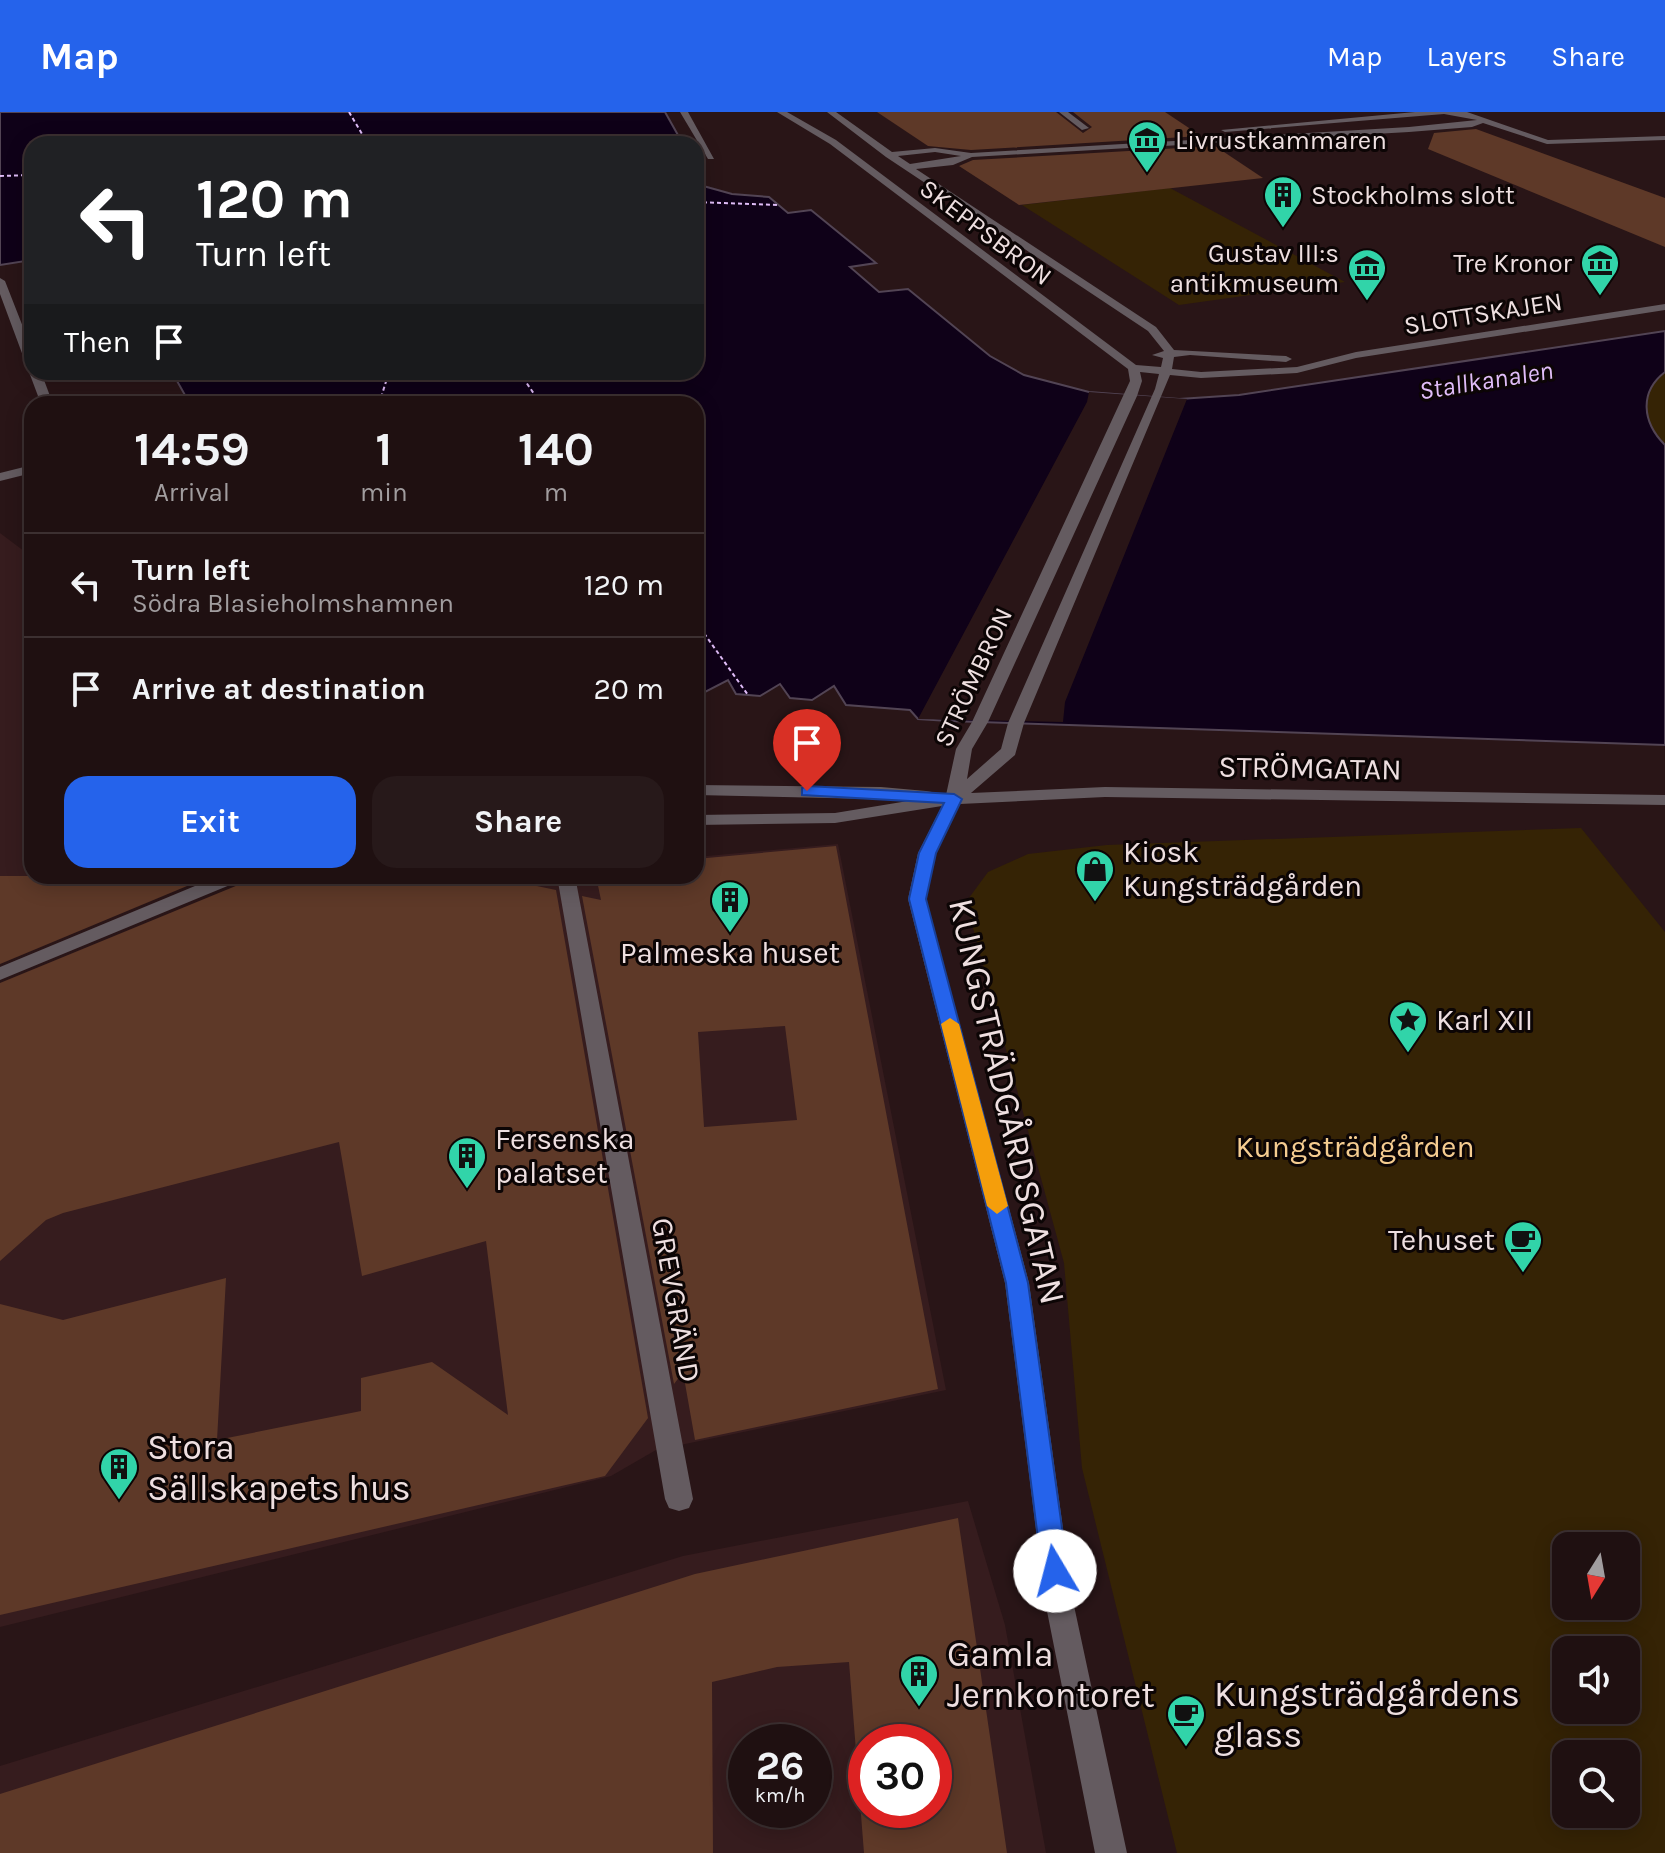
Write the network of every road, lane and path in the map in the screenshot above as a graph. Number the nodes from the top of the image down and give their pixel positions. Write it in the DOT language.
graph roads {
  1 [pos="684,112"];
  2 [pos="781,112"];
  3 [pos="802,112"];
  4 [pos="1063,112"];
  5 [pos="1444,112"];
  6 [pos="845,113"];
  7 [pos="830,115"];
  8 [pos="1478,116"];
  9 [pos="1085,128"];
  10 [pos="815,130"];
  11 [pos="698,136"];
  12 [pos="1665,138"];
  13 [pos="1199,140"];
  14 [pos="704,145"];
  15 [pos="891,155"];
  16 [pos="971,155"];
  17 [pos="711,157"];
  18 [pos="853,159"];
  19 [pos="911,166"];
  20 [pos="867,170"];
  21 [pos="0,281"];
  22 [pos="1665,307"];
  23 [pos="1645,311"];
  24 [pos="1665,319"];
  25 [pos="24,343"];
  26 [pos="1170,352"];
  27 [pos="1356,355"];
  28 [pos="1133,368"];
  29 [pos="1167,372"];
  30 [pos="24,471"];
  31 [pos="0,477"];
  32 [pos="704,790"];
  33 [pos="954,799"];
  34 [pos="1665,800"];
  35 [pos="704,820"];
  36 [pos="216,884"];
  37 [pos="567,884"];
  38 [pos="0,974"];
  39 [pos="679,1499"];
  40 [pos="1111,1853"];
  1 -- 11 [label="street"];
  2 -- 10 [label="street, SKEPPSBRON"];
  3 -- 10 [label="street, SKEPPSBRON"];
  4 -- 9 [label="street"];
  5 -- 8 [label="street"];
  5 -- 13 [label="street"];
  6 -- 7 [label="street"];
  7 -- 15 [label="street, SKEPPSBRON"];
  8 -- 12 [label="street"];
  8 -- 13 [label="street"];
  10 -- 18 [label="street, SKEPPSBRON"];
  13 -- 16 [label="street"];
  14 -- 17 [label="street"];
  15 -- 16 [label="street"];
  15 -- 18 [label="street"];
  15 -- 19 [label="street, SKEPPSBRON"];
  16 -- 19 [label="street"];
  18 -- 20 [label="street, SKEPPSBRON"];
  19 -- 20 [label="street"];
  19 -- 26 [label="street, SKEPPSBRON"];
  20 -- 28 [label="street, SKEPPSBRON"];
  21 -- 25 [label="street"];
  22 -- 23 [label="street, SLOTTSKAJEN"];
  23 -- 24 [label="street"];
  23 -- 27 [label="street, SLOTTSKAJEN"];
  26 -- 27 [label="street, SLOTTSKAJEN"];
  26 -- 28 [label="street"];
  26 -- 29 [label="street"];
  27 -- 29 [label="street, SLOTTSKAJEN"];
  28 -- 29 [label="street, SLOTTSKAJEN"];
  28 -- 33 [label="street, STRÖMBRON"];
  29 -- 33 [label="street, STRÖMBRON"];
  30 -- 31 [label="street"];
  32 -- 33 [label="street"];
  33 -- 34 [label="street, STRÖMGATAN"];
  33 -- 35 [label="street"];
  33 -- 40 [label="street, KUNGSTRÄDGÅRDSGATAN"];
  36 -- 38 [label="street"];
  37 -- 39 [label="street, GREVGRÄND"];
}
